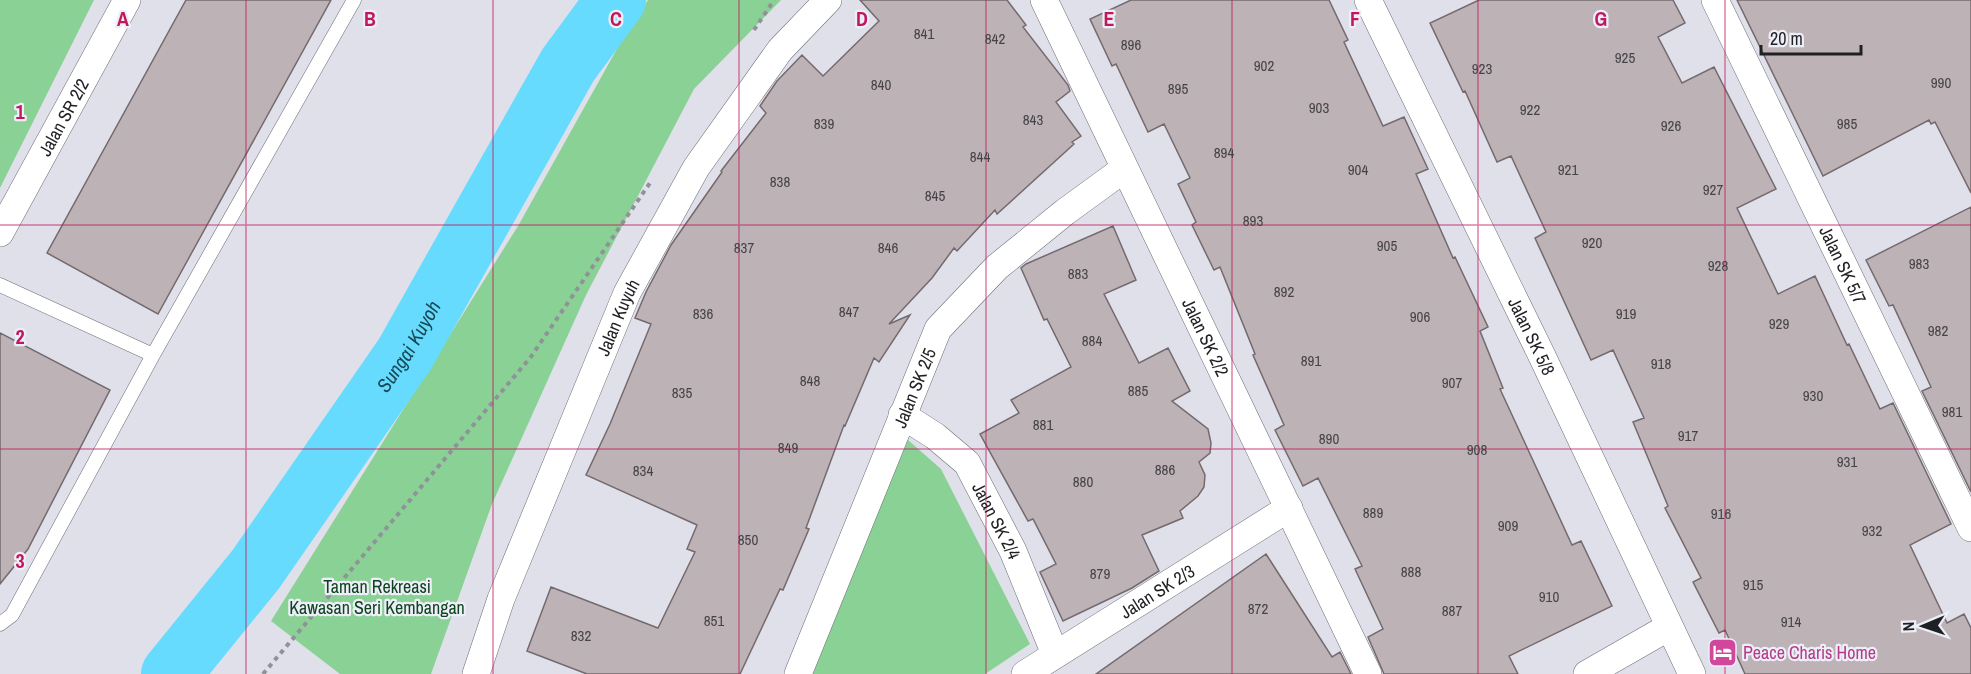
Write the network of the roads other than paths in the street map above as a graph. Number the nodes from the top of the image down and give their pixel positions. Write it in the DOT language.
graph roads {
  1 [pos="127,0"];
  2 [pos="354,0"];
  3 [pos="828,0"];
  4 [pos="1044,0"];
  5 [pos="1715,0"];
  6 [pos="1371,1"];
  7 [pos="1124,169"];
  8 [pos="0,233"];
  9 [pos="0,285"];
  10 [pos="153,355"];
  11 [pos="902,415"];
  12 [pos="1289,508"];
  13 [pos="1971,528"];
  14 [pos="0,624"];
  15 [pos="1669,627"];
  16 [pos="1055,654"];
  17 [pos="476,674"];
  18 [pos="798,674"];
  19 [pos="1025,674"];
  20 [pos="1368,674"];
  21 [pos="1587,674"];
  22 [pos="1692,674"];
  1 -- 8 [label="street, Jalan SR 2/2"];
  2 -- 10 [label="lane"];
  3 -- 17 [label="street, Jalan Kuyuh"];
  4 -- 7 [label="street, Jalan SK 2/2"];
  5 -- 13 [label="street, Jalan SK 5/7"];
  6 -- 15 [label="street, Jalan SK 5/8"];
  7 -- 11 [label="street, Jalan SK 2/5"];
  7 -- 12 [label="street, Jalan SK 2/2"];
  9 -- 10 [label="lane"];
  10 -- 14 [label="lane"];
  11 -- 16 [label="street, Jalan SK 2/4"];
  11 -- 18 [label="street, Jalan SK 2/5"];
  12 -- 16 [label="street, Jalan SK 2/3"];
  12 -- 20 [label="street, Jalan SK 2/2"];
  15 -- 21 [label="street"];
  15 -- 22 [label="street, Jalan SK 5/8"];
  16 -- 19 [label="street, Jalan SK 2/3"];
}
